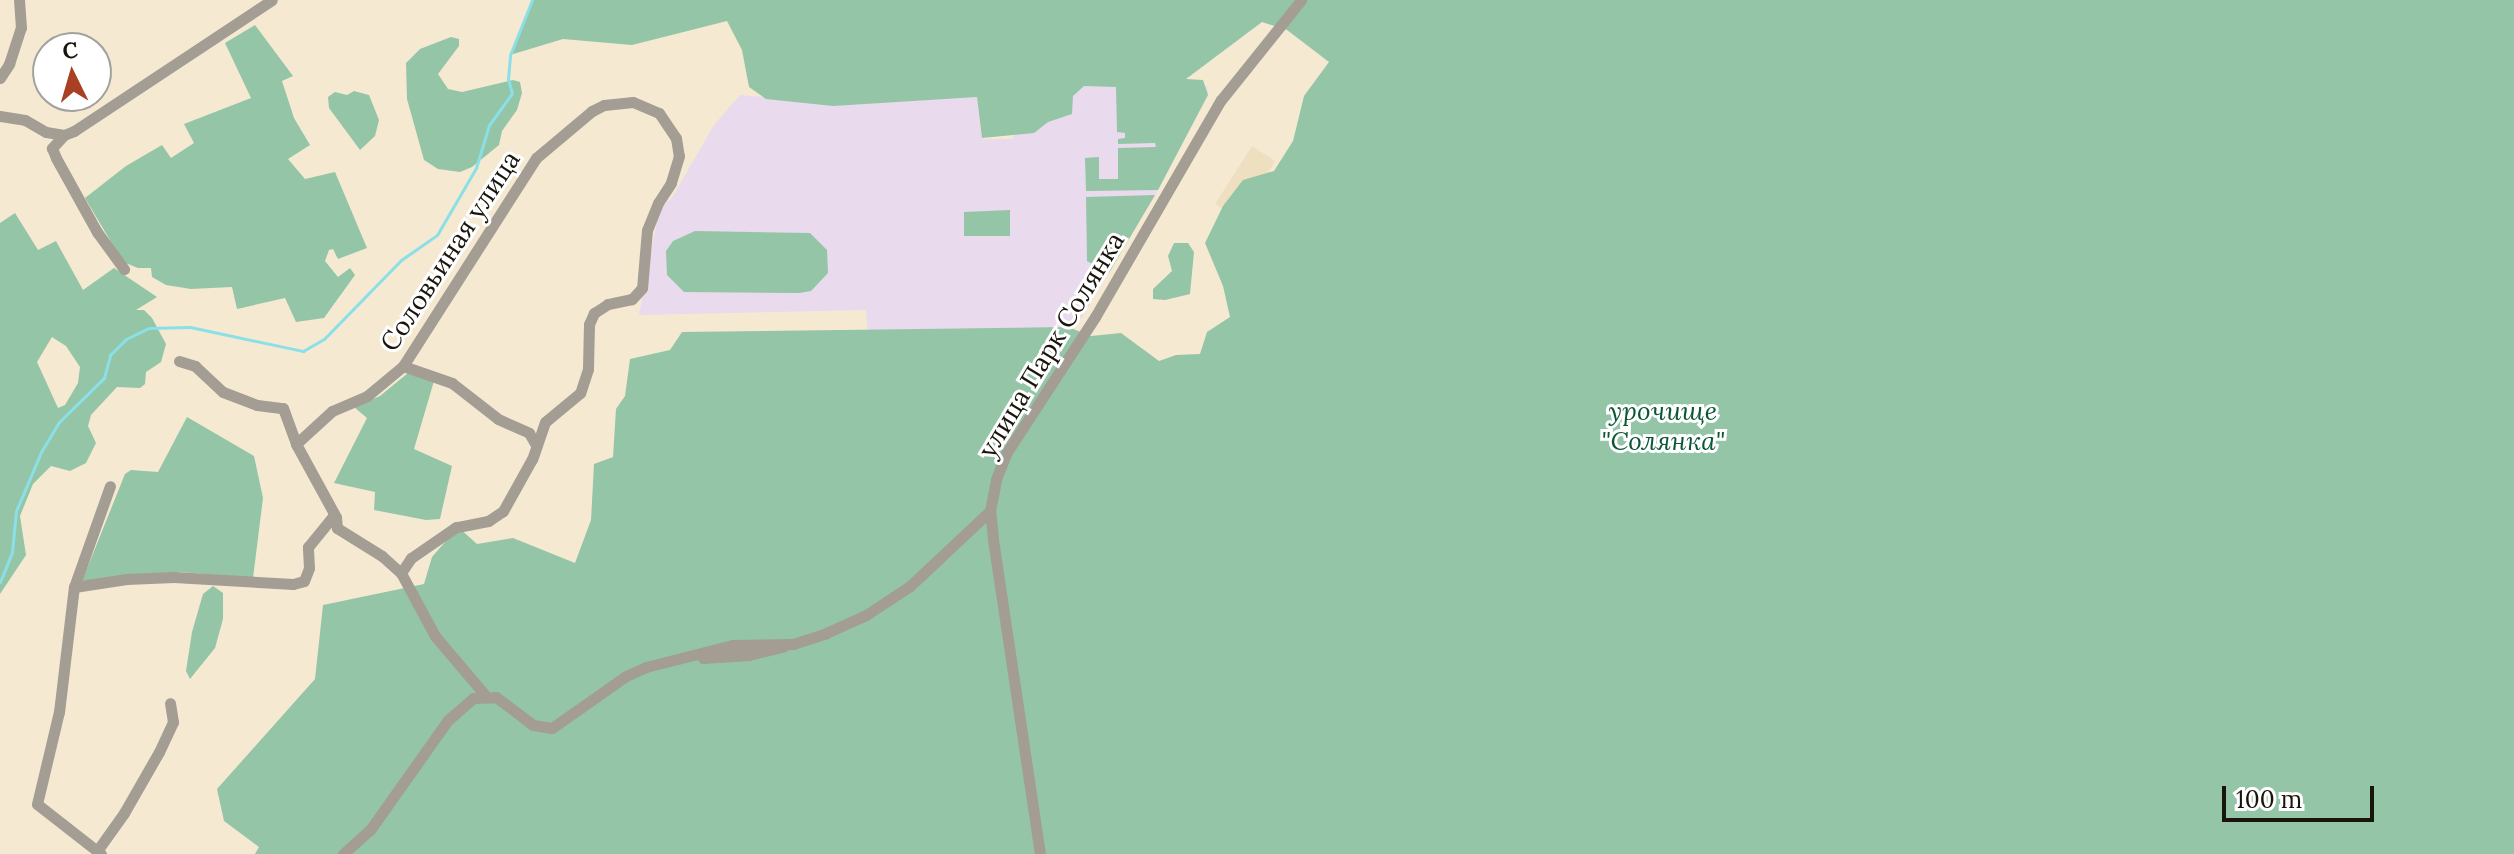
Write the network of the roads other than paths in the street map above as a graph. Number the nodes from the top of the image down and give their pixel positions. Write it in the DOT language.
graph roads {
  1 [pos="19,0"];
  2 [pos="272,0"];
  3 [pos="1301,0"];
  4 [pos="0,78"];
  5 [pos="0,116"];
  6 [pos="64,135"];
  7 [pos="124,269"];
  8 [pos="179,361"];
  9 [pos="403,366"];
  10 [pos="296,444"];
  11 [pos="536,446"];
  12 [pos="110,486"];
  13 [pos="990,511"];
  14 [pos="334,515"];
  15 [pos="401,573"];
  16 [pos="74,587"];
  17 [pos="485,695"];
  18 [pos="170,703"];
  19 [pos="99,852"];
  20 [pos="343,854"];
  21 [pos="1040,854"];
  1 -- 4 [label="street"];
  2 -- 6 [label="street"];
  3 -- 13 [label="street, улица Парк Солянка"];
  5 -- 6 [label="street"];
  6 -- 7 [label="street"];
  8 -- 10 [label="street"];
  9 -- 10 [label="street, Соловьиная улица"];
  9 -- 11 [label="street"];
  9 -- 11 [label="street, Соловьиная улица"];
  10 -- 14 [label="street"];
  11 -- 15 [label="street"];
  12 -- 16 [label="street"];
  13 -- 17 [label="street"];
  13 -- 21 [label="street, улица Парк Солянка"];
  14 -- 15 [label="street"];
  14 -- 16 [label="street"];
  15 -- 17 [label="street"];
  16 -- 19 [label="street"];
  17 -- 20 [label="street"];
  18 -- 19 [label="street"];
}
